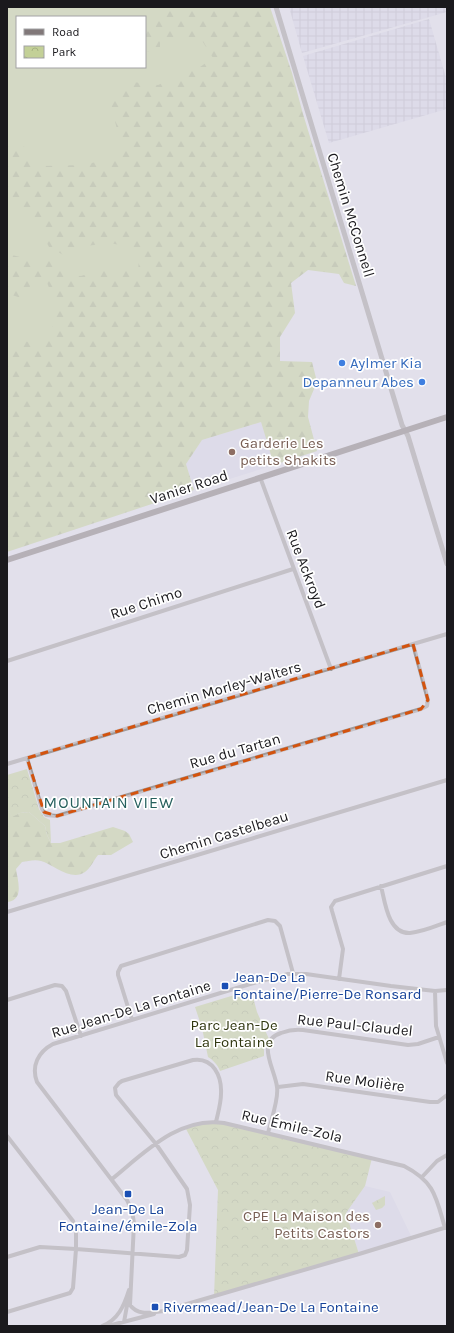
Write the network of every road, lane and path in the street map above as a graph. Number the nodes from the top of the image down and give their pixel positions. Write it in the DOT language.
graph roads {
  1 [pos="276,7"];
  2 [pos="447,417"];
  3 [pos="405,430"];
  4 [pos="260,478"];
  5 [pos="7,560"];
  6 [pos="447,564"];
  7 [pos="293,569"];
  8 [pos="447,634"];
  9 [pos="413,644"];
  10 [pos="7,661"];
  11 [pos="331,669"];
  12 [pos="27,758"];
  13 [pos="7,764"];
  14 [pos="447,780"];
  15 [pos="447,866"];
  16 [pos="381,886"];
  17 [pos="7,912"];
  18 [pos="447,922"];
  19 [pos="293,973"];
  20 [pos="339,979"];
  21 [pos="447,990"];
  22 [pos="435,991"];
  23 [pos="7,1000"];
  24 [pos="132,1020"];
  25 [pos="81,1036"];
  26 [pos="440,1037"];
  27 [pos="447,1063"];
  28 [pos="278,1087"];
  29 [pos="447,1095"];
  30 [pos="216,1122"];
  31 [pos="268,1133"];
  32 [pos="7,1136"];
  33 [pos="156,1144"];
  34 [pos="447,1155"];
  35 [pos="422,1177"];
  36 [pos="112,1179"];
  37 [pos="446,1228"];
  38 [pos="76,1249"];
  39 [pos="132,1254"];
  40 [pos="7,1257"];
  41 [pos="130,1288"];
  42 [pos="165,1311"];
  43 [pos="7,1312"];
  44 [pos="124,1322"];
  45 [pos="102,1326"];
  46 [pos="108,1326"];
  1 -- 3 [label="street, Chemin McConnell"];
  2 -- 3 [label="main road, Vanier Road"];
  3 -- 4 [label="main road, Vanier Road"];
  3 -- 6 [label="street, Chemin McConnell"];
  4 -- 5 [label="main road, Vanier Road"];
  4 -- 7 [label="street, Rue Ackroyd"];
  7 -- 10 [label="street, Rue Chimo"];
  7 -- 11 [label="street, Rue Ackroyd"];
  8 -- 9 [label="street, Chemin Morley-Walters"];
  9 -- 11 [label="street, Chemin Morley-Walters"];
  9 -- 12 [label="street, Rue du Tartan"];
  11 -- 12 [label="street, Chemin Morley-Walters"];
  12 -- 13 [label="street, Chemin Morley-Walters"];
  14 -- 17 [label="street, Chemin Castelbeau"];
  15 -- 16 [label="street"];
  16 -- 18 [label="street"];
  16 -- 20 [label="street"];
  19 -- 20 [label="street, Rue Jean-De La Fontaine"];
  19 -- 24 [label="street, Rue Jean-De La Fontaine"];
  19 -- 24 [label="street"];
  20 -- 22 [label="street, Rue Jean-De La Fontaine"];
  21 -- 22 [label="street, Rue Jean-De La Fontaine"];
  22 -- 26 [label="street"];
  23 -- 25 [label="street"];
  24 -- 25 [label="street, Rue Jean-De La Fontaine"];
  25 -- 36 [label="street, Rue Jean-De La Fontaine"];
  26 -- 27 [label="street"];
  26 -- 28 [label="street, Rue Paul-Claudel"];
  28 -- 29 [label="street, Rue Molière"];
  28 -- 31 [label="street, Rue Paul-Claudel"];
  30 -- 31 [label="street, Rue Émile-Zola"];
  30 -- 33 [label="street, Rue Émile-Zola"];
  30 -- 33 [label="street"];
  31 -- 35 [label="street, Rue Émile-Zola"];
  32 -- 38 [label="street"];
  33 -- 36 [label="street, Rue Émile-Zola"];
  33 -- 39 [label="street"];
  34 -- 35 [label="street"];
  35 -- 37 [label="street, Rue Émile-Zola"];
  36 -- 39 [label="street, Rue Jean-De La Fontaine"];
  37 -- 42 [label="street"];
  38 -- 39 [label="street"];
  38 -- 40 [label="street"];
  38 -- 43 [label="street"];
  39 -- 41 [label="street, Rue Jean-De La Fontaine"];
  41 -- 42 [label="street, Rue Jean-De La Fontaine"];
  41 -- 44 [label="street, Rue Jean-De La Fontaine"];
  41 -- 45 [label="street, Rue Jean-De La Fontaine"];
  42 -- 44 [label="street"];
  44 -- 46 [label="street"];
}
